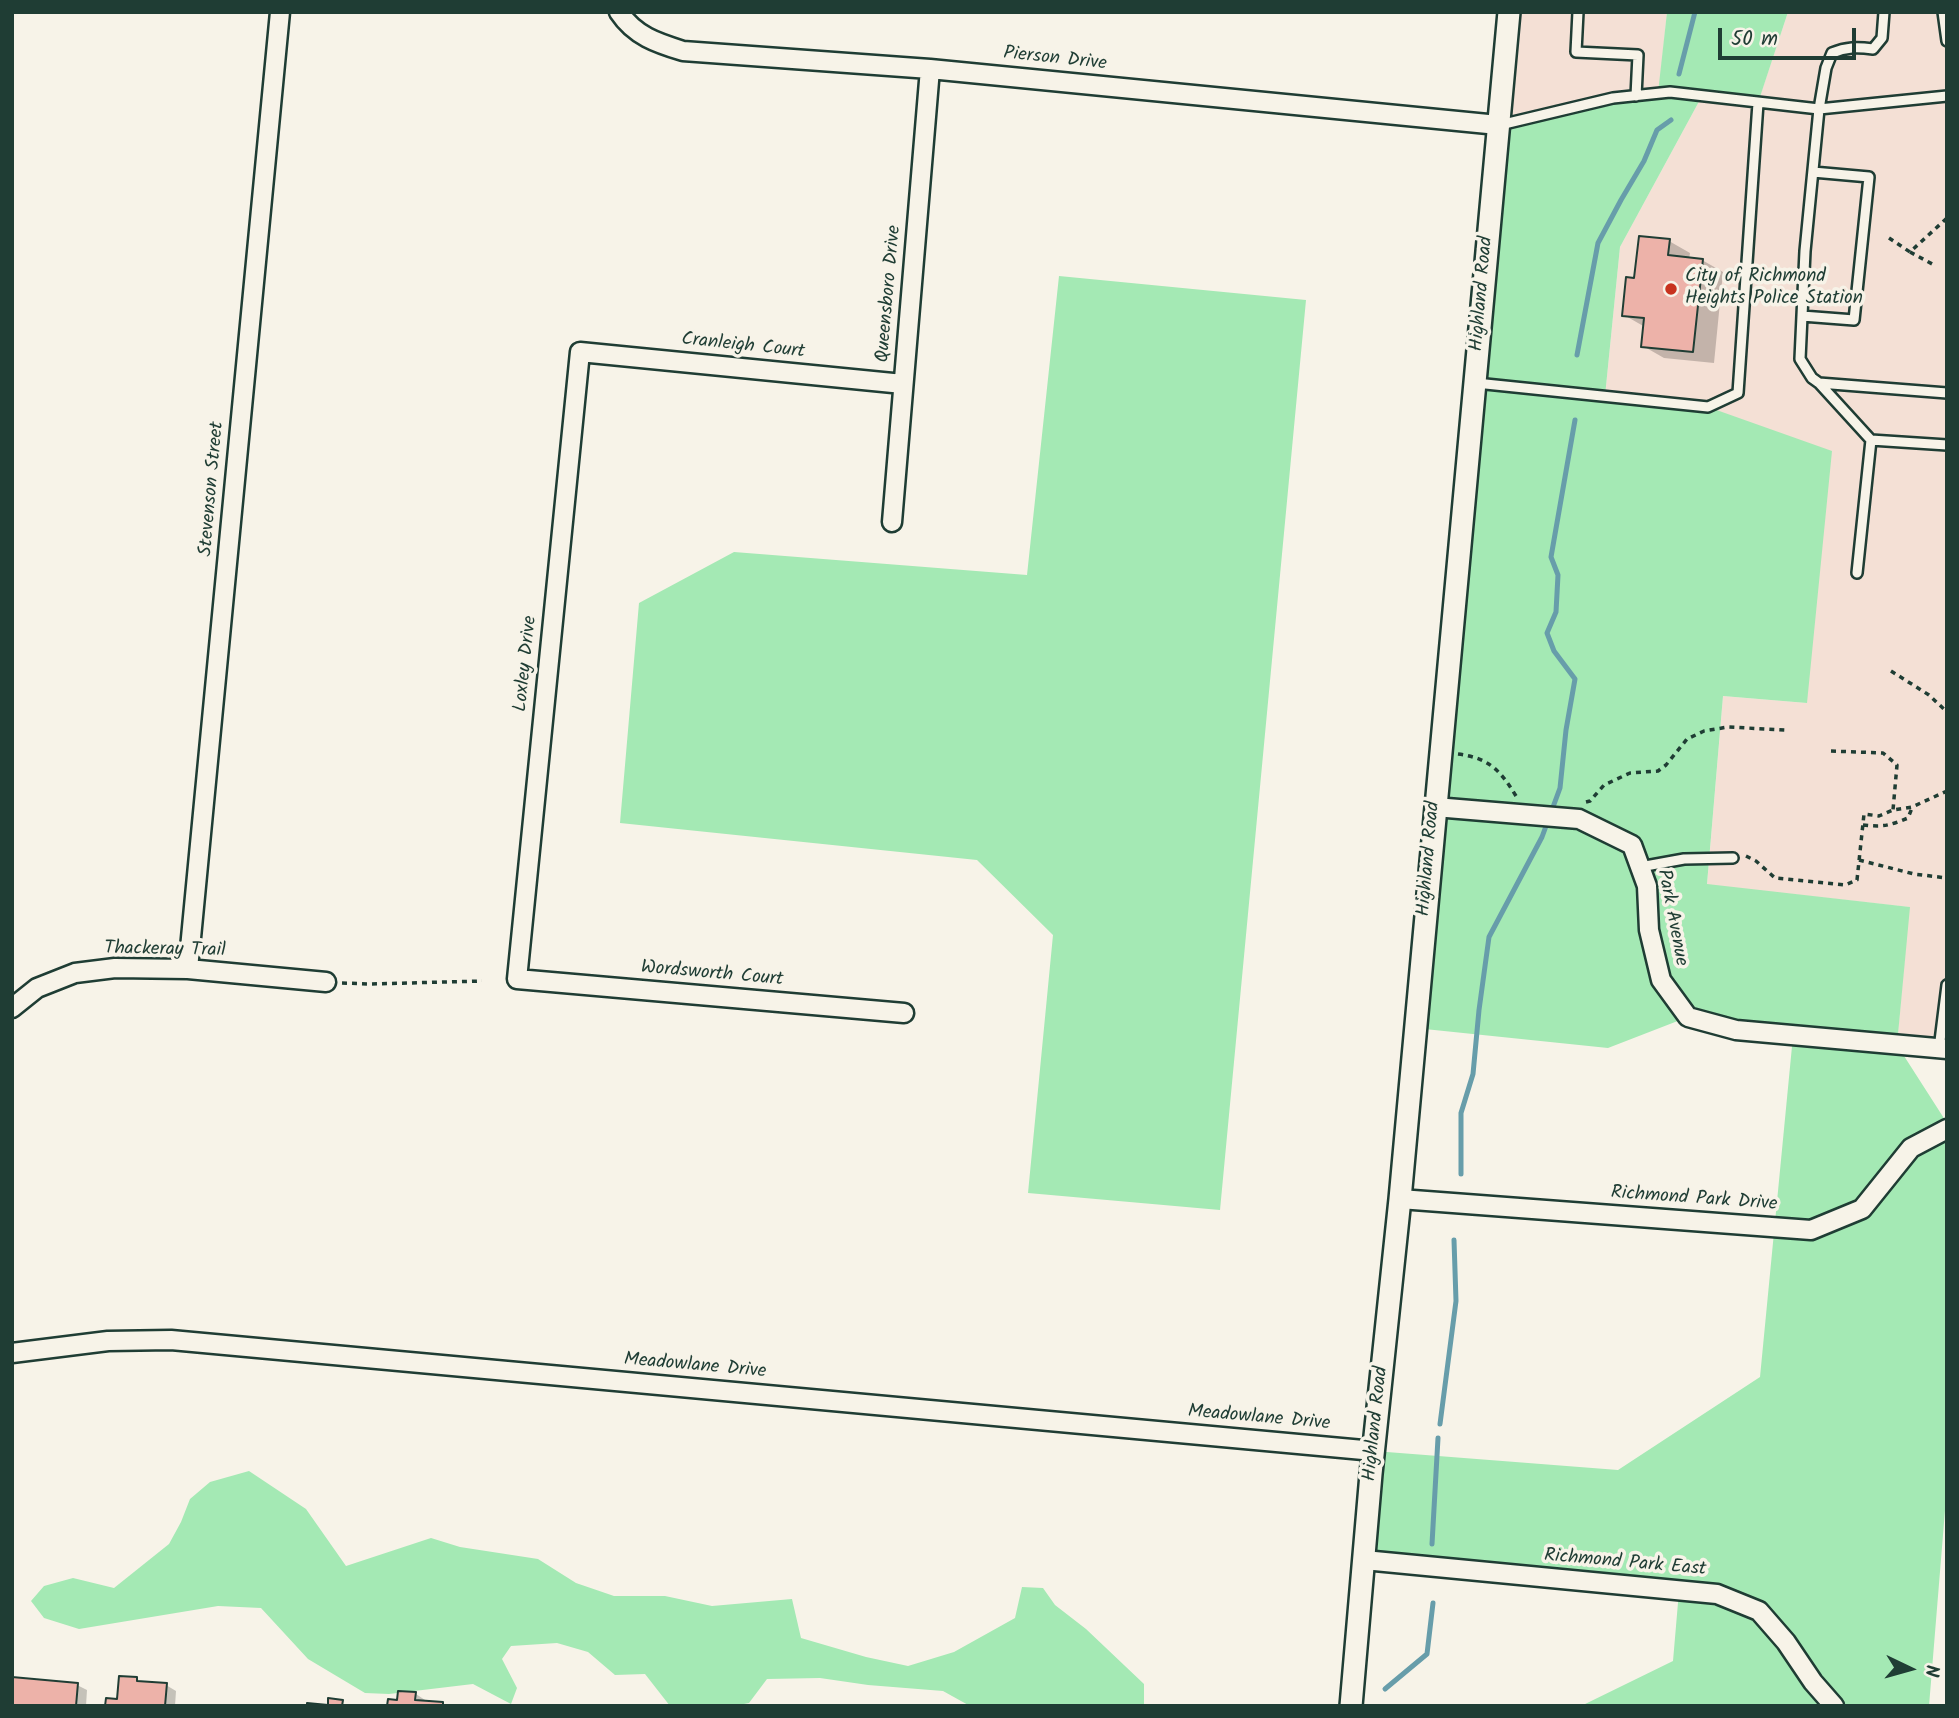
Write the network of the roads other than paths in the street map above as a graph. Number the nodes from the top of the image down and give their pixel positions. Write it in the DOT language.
graph roads {
  1 [pos="280,12"];
  2 [pos="619,12"];
  3 [pos="1509,12"];
  4 [pos="1578,12"];
  5 [pos="1884,12"];
  6 [pos="1943,12"];
  7 [pos="1947,41"];
  8 [pos="930,69"];
  9 [pos="1636,96"];
  10 [pos="1947,96"];
  11 [pos="1758,103"];
  12 [pos="1819,109"];
  13 [pos="1498,125"];
  14 [pos="1813,172"];
  15 [pos="1802,316"];
  16 [pos="580,352"];
  17 [pos="1475,383"];
  18 [pos="1819,383"];
  19 [pos="903,384"];
  20 [pos="1947,393"];
  21 [pos="1871,440"];
  22 [pos="1947,445"];
  23 [pos="892,522"];
  24 [pos="1857,573"];
  25 [pos="1435,807"];
  26 [pos="1733,858"];
  27 [pos="1640,867"];
  28 [pos="188,969"];
  29 [pos="517,979"];
  30 [pos="326,982"];
  31 [pos="1947,987"];
  32 [pos="12,1008"];
  33 [pos="904,1013"];
  34 [pos="1943,1049"];
  35 [pos="1947,1129"];
  36 [pos="1400,1199"];
  37 [pos="12,1353"];
  38 [pos="1374,1451"];
  39 [pos="1364,1560"];
  40 [pos="1351,1706"];
  41 [pos="1834,1706"];
  1 -- 28 [label="street, Stevenson Street"];
  2 -- 8 [label="street, Pierson Drive"];
  3 -- 13 [label="street, Highland Road"];
  4 -- 9 [label="lane"];
  5 -- 12 [label="lane"];
  6 -- 7 [label="lane"];
  8 -- 13 [label="street, Pierson Drive"];
  8 -- 19 [label="street, Queensboro Drive"];
  9 -- 11 [label="lane"];
  9 -- 13 [label="lane"];
  10 -- 12 [label="lane"];
  11 -- 12 [label="lane"];
  11 -- 17 [label="lane"];
  12 -- 14 [label="lane"];
  13 -- 17 [label="street, Highland Road"];
  14 -- 15 [label="lane"];
  14 -- 15 [label="lane"];
  15 -- 18 [label="lane"];
  16 -- 19 [label="street, Cranleigh Court"];
  16 -- 29 [label="street, Loxley Drive"];
  17 -- 25 [label="street, Highland Road"];
  18 -- 20 [label="lane"];
  18 -- 21 [label="lane"];
  19 -- 23 [label="street, Queensboro Drive"];
  21 -- 22 [label="lane"];
  21 -- 24 [label="lane"];
  25 -- 27 [label="street, Park Avenue"];
  25 -- 36 [label="street, Highland Road"];
  26 -- 27 [label="lane"];
  27 -- 34 [label="street, Park Avenue"];
  28 -- 30 [label="street, Thackeray Trail"];
  28 -- 32 [label="street, Thackeray Trail"];
  29 -- 33 [label="street, Wordsworth Court"];
  31 -- 34 [label="lane"];
  35 -- 36 [label="street, Richmond Park Drive"];
  36 -- 38 [label="street, Highland Road"];
  37 -- 38 [label="street, Meadowlane Drive"];
  38 -- 39 [label="street, Highland Road"];
  39 -- 40 [label="street, Highland Road"];
  39 -- 41 [label="street, Richmond Park East"];
}
